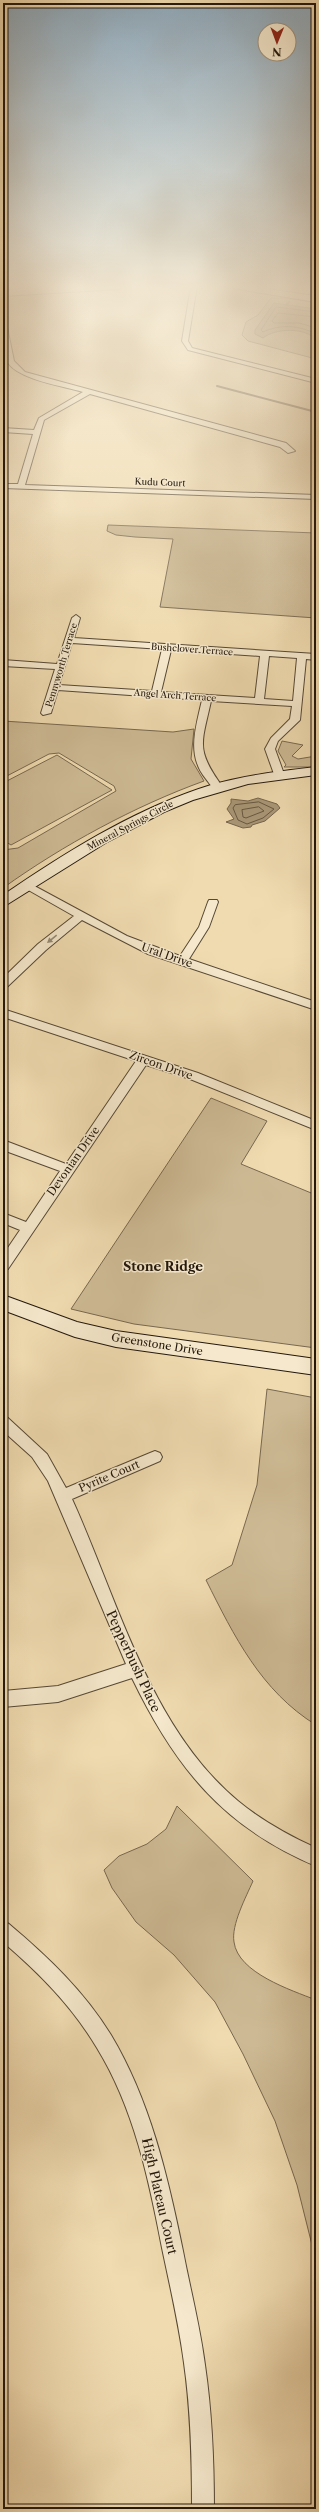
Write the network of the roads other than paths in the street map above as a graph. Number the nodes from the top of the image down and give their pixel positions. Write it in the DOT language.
graph roads {
  1 [pos="67,403"];
  2 [pos="137,403"];
  3 [pos="3,430"];
  4 [pos="36,432"];
  5 [pos="291,451"];
  6 [pos="3,486"];
  7 [pos="21,486"];
  8 [pos="316,497"];
  9 [pos="76,618"];
  10 [pos="68,640"];
  11 [pos="167,647"];
  12 [pos="265,654"];
  13 [pos="302,656"];
  14 [pos="316,657"];
  15 [pos="3,663"];
  16 [pos="60,667"];
  17 [pos="54,687"];
  18 [pos="156,694"];
  19 [pos="207,698"];
  20 [pos="259,701"];
  21 [pos="296,704"];
  22 [pos="46,713"];
  23 [pos="316,771"];
  24 [pos="279,774"];
  25 [pos="217,786"];
  26 [pos="27,885"];
  27 [pos="3,902"];
  28 [pos="213,902"];
  29 [pos="82,915"];
  30 [pos="183,960"];
  31 [pos="3,984"];
  32 [pos="316,1006"];
  33 [pos="3,1013"];
  34 [pos="144,1059"];
  35 [pos="316,1126"];
  36 [pos="3,1145"];
  37 [pos="67,1169"];
  38 [pos="3,1218"];
  39 [pos="28,1228"];
  40 [pos="3,1265"];
  41 [pos="3,1302"];
  42 [pos="316,1367"];
  43 [pos="3,1422"];
  44 [pos="155,1457"];
  45 [pos="63,1496"];
  46 [pos="135,1669"];
  47 [pos="3,1699"];
  48 [pos="316,1857"];
  49 [pos="3,1930"];
  50 [pos="203,2509"];
  1 -- 4 [label="street"];
  2 -- 5 [label="street"];
  3 -- 4 [label="street"];
  4 -- 7 [label="street"];
  6 -- 7 [label="street, Kudu Court"];
  7 -- 8 [label="street, Kudu Court"];
  9 -- 10 [label="street, Pennyworth Terrace"];
  10 -- 11 [label="street, Bushclover Terrace"];
  10 -- 16 [label="street, Pennyworth Terrace"];
  11 -- 12 [label="street, Bushclover Terrace"];
  11 -- 18 [label="street"];
  12 -- 13 [label="street, Bushclover Terrace"];
  12 -- 20 [label="street"];
  13 -- 14 [label="street, Bushclover Terrace"];
  13 -- 21 [label="street"];
  15 -- 16 [label="street"];
  16 -- 17 [label="street, Pennyworth Terrace"];
  17 -- 18 [label="street, Angel Arch Terrace"];
  17 -- 22 [label="street, Pennyworth Terrace"];
  18 -- 19 [label="street, Angel Arch Terrace"];
  19 -- 20 [label="street, Angel Arch Terrace"];
  19 -- 25 [label="street"];
  20 -- 21 [label="street, Angel Arch Terrace"];
  21 -- 24 [label="street"];
  23 -- 24 [label="street, Mineral Springs Circle"];
  24 -- 25 [label="street, Mineral Springs Circle"];
  25 -- 26 [label="street, Mineral Springs Circle"];
  26 -- 27 [label="street, Mineral Springs Circle"];
  26 -- 29 [label="street, Ural Drive"];
  28 -- 30 [label="street"];
  29 -- 30 [label="street, Ural Drive"];
  29 -- 31 [label="street, one-way"];
  30 -- 32 [label="street, Ural Drive"];
  33 -- 34 [label="street, Zircon Drive"];
  34 -- 35 [label="street, Zircon Drive"];
  34 -- 37 [label="street, Devonian Drive"];
  36 -- 37 [label="street"];
  37 -- 39 [label="street, Devonian Drive"];
  38 -- 39 [label="street"];
  39 -- 40 [label="street, Devonian Drive"];
  41 -- 42 [label="street, Greenstone Drive"];
  43 -- 45 [label="street, Pepperbush Place"];
  44 -- 45 [label="street, Pyrite Court"];
  45 -- 46 [label="street, Pepperbush Place"];
  46 -- 47 [label="street"];
  46 -- 48 [label="street, Pepperbush Place"];
  49 -- 50 [label="street, High Plateau Court"];
}
